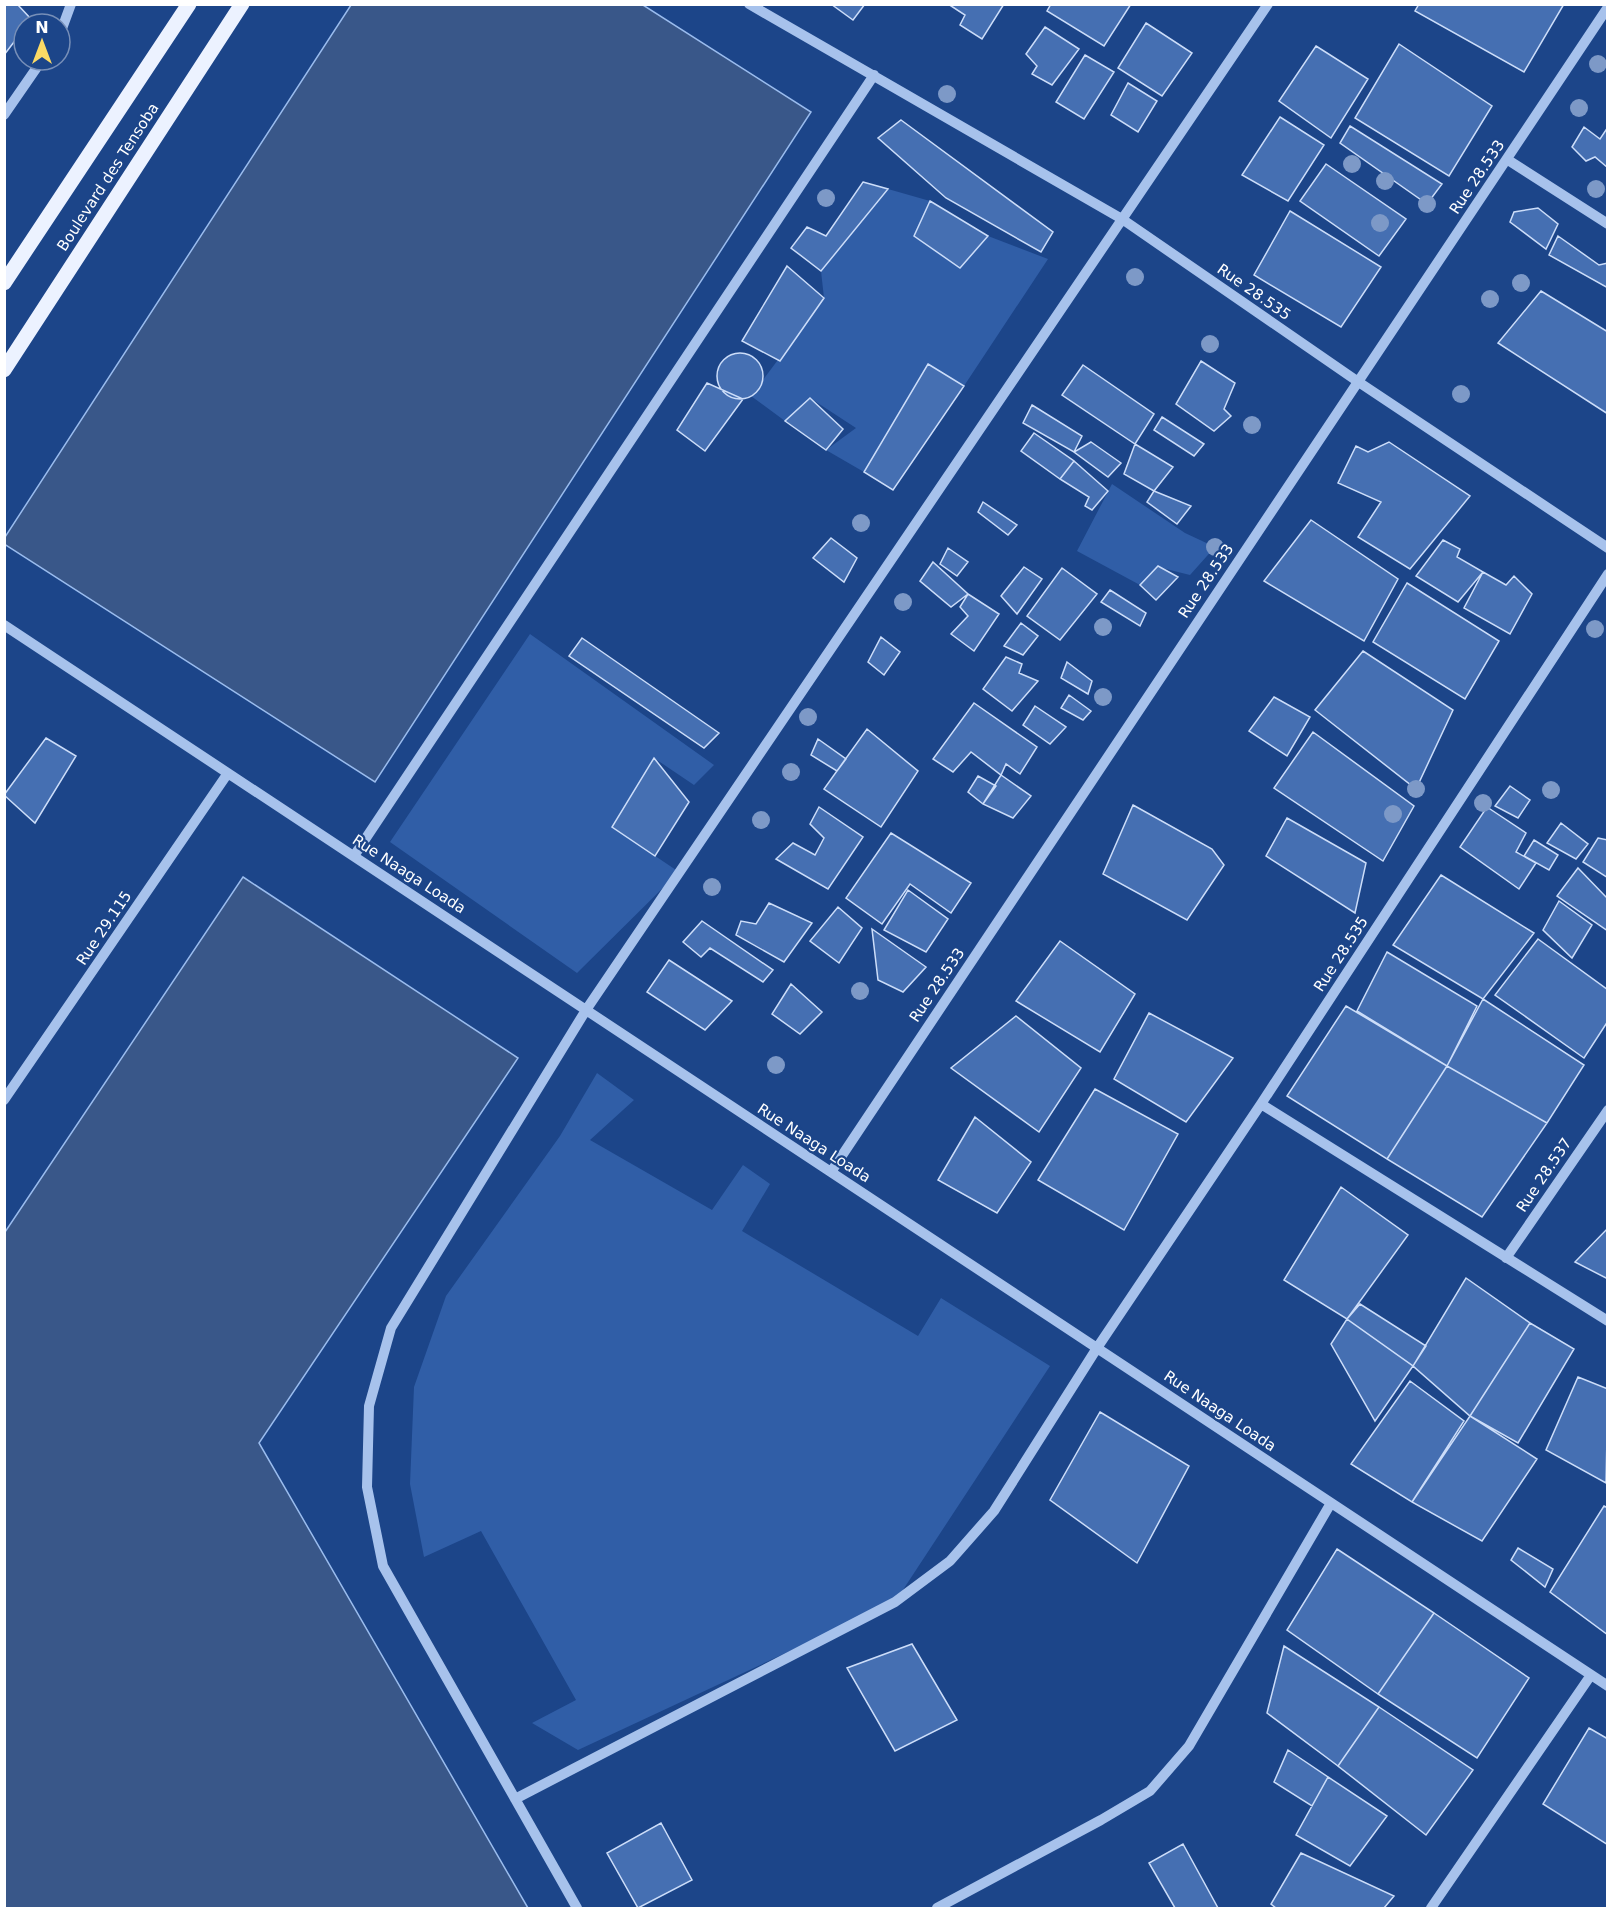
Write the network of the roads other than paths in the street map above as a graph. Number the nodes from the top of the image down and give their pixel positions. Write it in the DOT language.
graph roads {
  1 [pos="189,4"];
  2 [pos="242,4"];
  3 [pos="749,4"];
  4 [pos="1268,4"];
  5 [pos="1608,7"];
  6 [pos="34,72"];
  7 [pos="874,75"];
  8 [pos="4,115"];
  9 [pos="1508,160"];
  10 [pos="1122,219"];
  11 [pos="1608,224"];
  12 [pos="4,284"];
  13 [pos="4,370"];
  14 [pos="1357,381"];
  15 [pos="1608,548"];
  16 [pos="1608,574"];
  17 [pos="4,625"];
  18 [pos="228,773"];
  19 [pos="354,856"];
  20 [pos="586,1010"];
  21 [pos="4,1100"];
  22 [pos="1261,1104"];
  23 [pos="1608,1110"];
  24 [pos="831,1172"];
  25 [pos="1506,1258"];
  26 [pos="1608,1321"];
  27 [pos="1097,1348"];
  28 [pos="1331,1503"];
  29 [pos="1591,1675"];
  30 [pos="1608,1686"];
  31 [pos="515,1799"];
  32 [pos="577,1908"];
  33 [pos="937,1908"];
  34 [pos="1431,1908"];
  1 -- 12 [label="main road, Boulevard des Tensoba"];
  2 -- 13 [label="main road, Boulevard des Tensoba"];
  3 -- 7 [label="street, Rue 28.535"];
  4 -- 10 [label="street"];
  5 -- 9 [label="street, Rue 28.533"];
  6 -- 8 [label="street"];
  7 -- 10 [label="street, Rue 28.535"];
  7 -- 19 [label="street"];
  9 -- 11 [label="street"];
  9 -- 14 [label="street, Rue 28.533"];
  10 -- 14 [label="street, Rue 28.535"];
  10 -- 20 [label="street"];
  14 -- 15 [label="street, Rue 28.535"];
  14 -- 24 [label="street, Rue 28.533"];
  16 -- 22 [label="street, Rue 28.535"];
  17 -- 18 [label="street, Rue Naaga Loada"];
  18 -- 19 [label="street, Rue Naaga Loada"];
  18 -- 21 [label="street, Rue 29.115"];
  19 -- 20 [label="street, Rue Naaga Loada"];
  20 -- 24 [label="street, Rue Naaga Loada"];
  20 -- 31 [label="street"];
  22 -- 25 [label="street"];
  22 -- 27 [label="street, Rue 28.535"];
  23 -- 25 [label="street, Rue 28.537"];
  24 -- 27 [label="street, Rue Naaga Loada"];
  25 -- 26 [label="street"];
  27 -- 28 [label="street, Rue Naaga Loada"];
  27 -- 31 [label="street, Rue 28.535"];
  28 -- 29 [label="street, Rue Naaga Loada"];
  28 -- 33 [label="street"];
  29 -- 30 [label="street, Rue Naaga Loada"];
  29 -- 34 [label="street"];
  31 -- 32 [label="street"];
}
